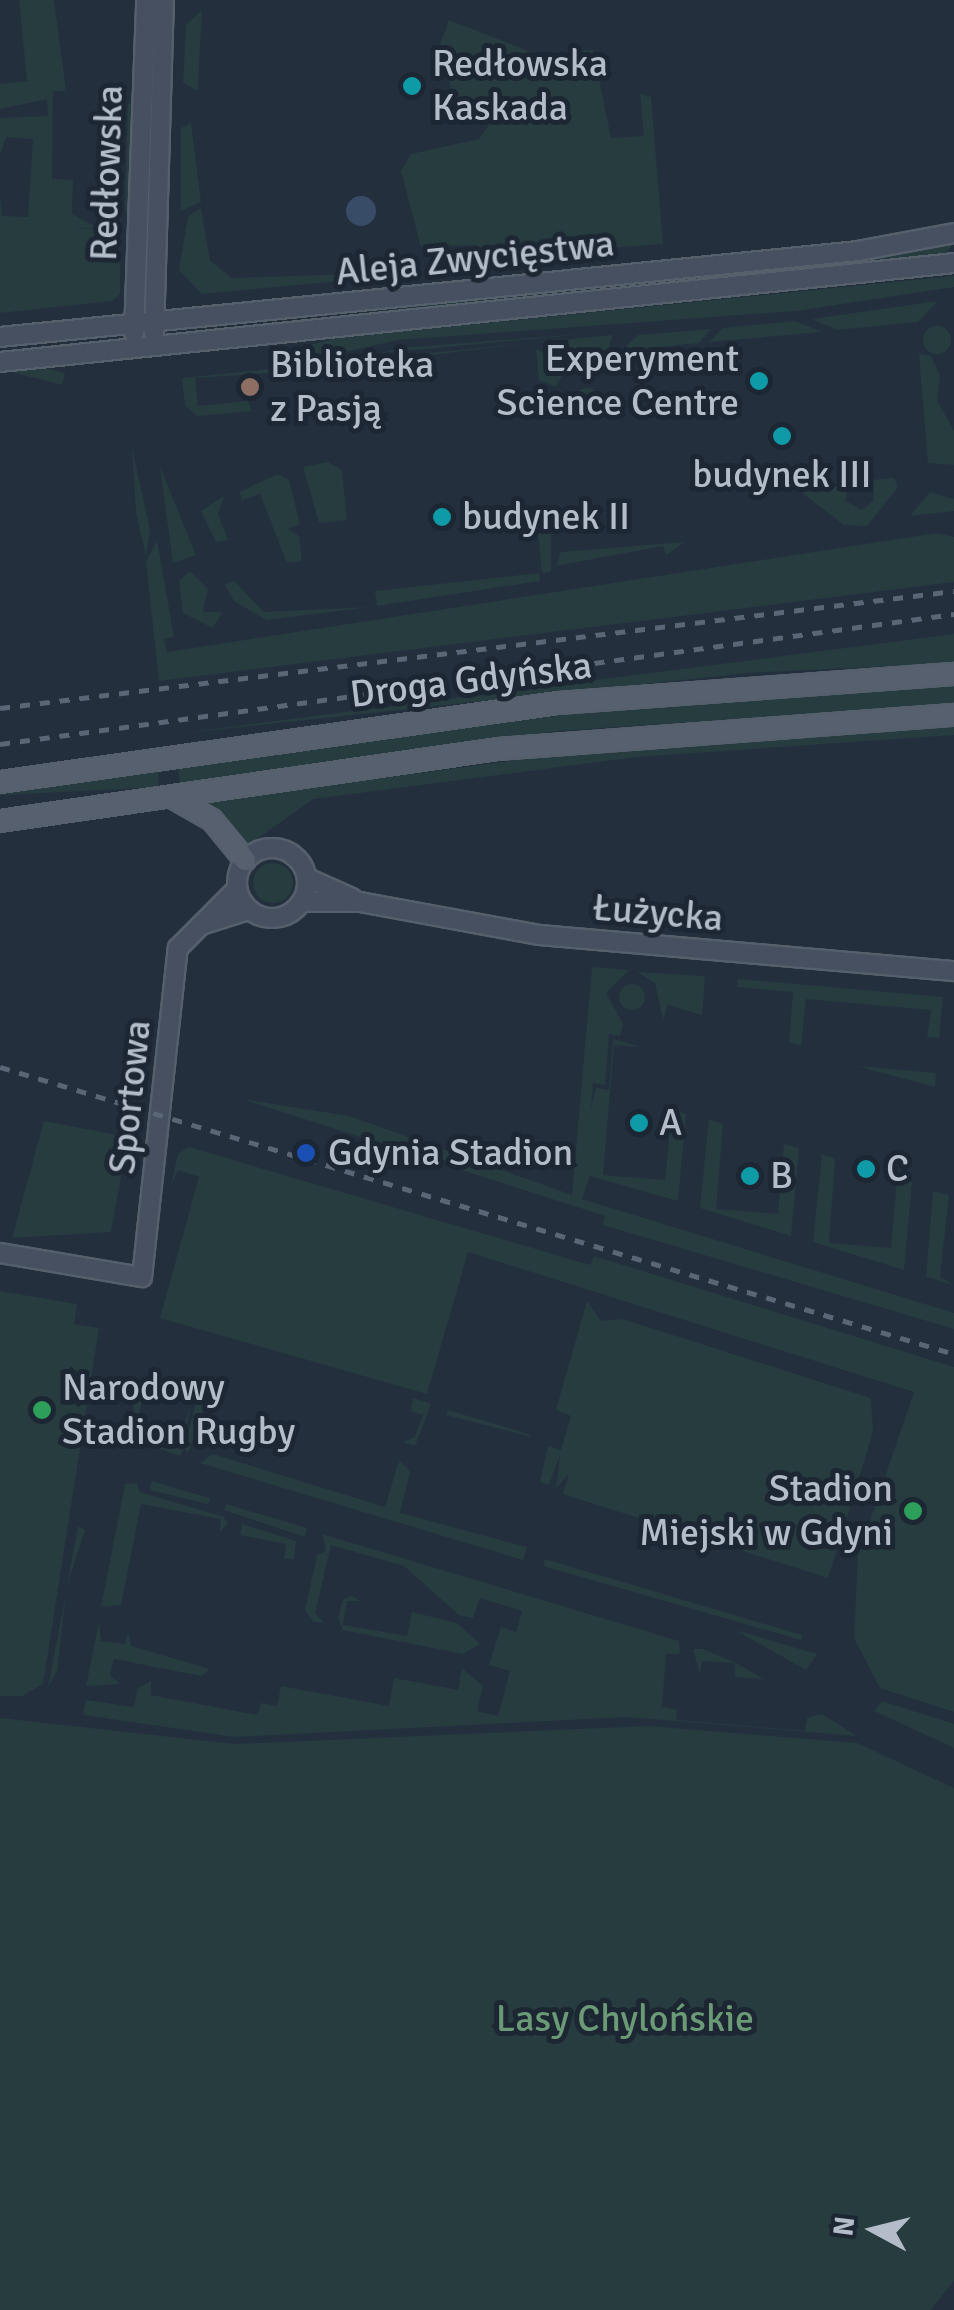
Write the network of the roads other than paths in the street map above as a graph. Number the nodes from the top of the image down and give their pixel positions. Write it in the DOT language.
graph roads {
  1 [pos="146,0"];
  2 [pos="164,0"];
  3 [pos="954,233"];
  4 [pos="954,263"];
  5 [pos="155,322"];
  6 [pos="134,324"];
  7 [pos="0,337"];
  8 [pos="154,346"];
  9 [pos="133,348"];
  10 [pos="0,362"];
  11 [pos="954,674"];
  12 [pos="954,714"];
  13 [pos="0,782"];
  14 [pos="172,797"];
  15 [pos="0,821"];
  16 [pos="245,860"];
  17 [pos="307,878"];
  18 [pos="237,890"];
  19 [pos="302,902"];
  20 [pos="360,902"];
  21 [pos="248,910"];
  22 [pos="191,928"];
  23 [pos="954,971"];
  24 [pos="0,1252"];
  1 -- 6 [label="street, Redłowska"];
  2 -- 5 [label="street, Redłowska"];
  3 -- 5 [label="street, Aleja Zwycięstwa"];
  4 -- 8 [label="street, Aleja Zwycięstwa"];
  5 -- 6 [label="street, Aleja Zwycięstwa"];
  5 -- 8 [label="street, Redłowska"];
  6 -- 7 [label="street, Aleja Zwycięstwa"];
  6 -- 9 [label="street, Redłowska"];
  8 -- 9 [label="street, Aleja Zwycięstwa"];
  9 -- 10 [label="street, Aleja Zwycięstwa"];
  11 -- 13 [label="main road, Droga Gdyńska"];
  12 -- 14 [label="main road, Droga Gdyńska"];
  14 -- 15 [label="main road, Droga Gdyńska"];
  14 -- 16 [label="main road"];
  16 -- 17 [label="street, Łużycka"];
  16 -- 18 [label="street"];
  17 -- 19 [label="street"];
  17 -- 20 [label="street, Łużycka"];
  18 -- 21 [label="street"];
  18 -- 22 [label="street"];
  19 -- 20 [label="street, Łużycka"];
  19 -- 21 [label="street, Łużycka"];
  20 -- 23 [label="street, Łużycka"];
  21 -- 22 [label="street"];
  22 -- 24 [label="street, Sportowa"];
}
